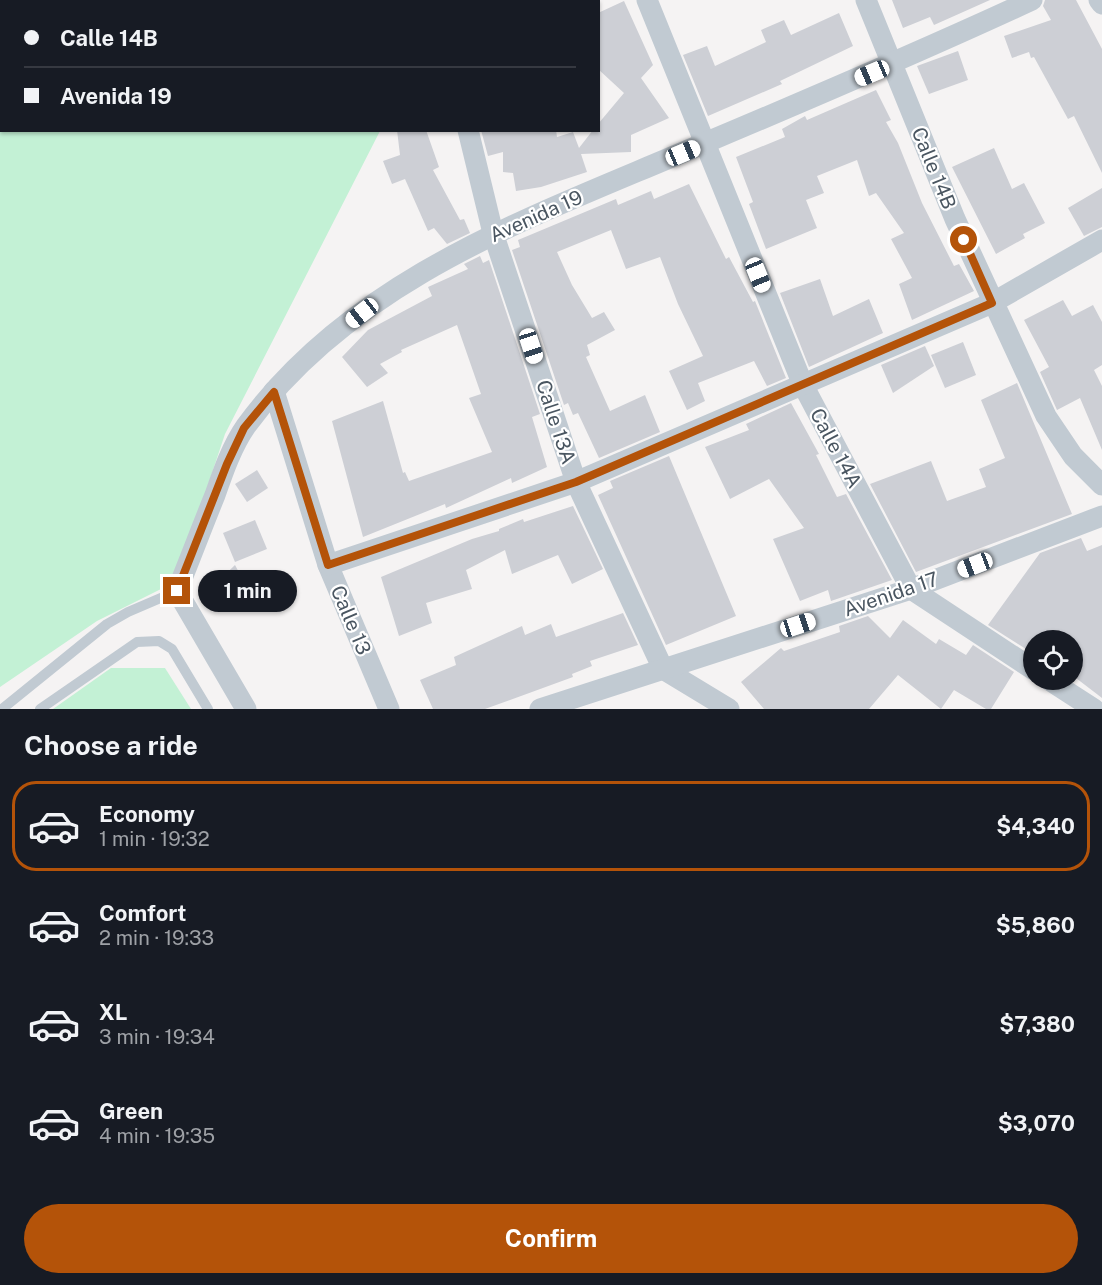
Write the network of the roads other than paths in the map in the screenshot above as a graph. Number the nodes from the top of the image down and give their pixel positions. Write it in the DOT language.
graph roads {
  1 [pos="647,0"];
  2 [pos="866,0"];
  3 [pos="1032,0"];
  4 [pos="1099,0"];
  5 [pos="1102,4"];
  6 [pos="892,64"];
  7 [pos="468,132"];
  8 [pos="704,144"];
  9 [pos="493,233"];
  10 [pos="1102,240"];
  11 [pos="992,303"];
  12 [pos="803,385"];
  13 [pos="274,392"];
  14 [pos="576,482"];
  15 [pos="1102,485"];
  16 [pos="1102,516"];
  17 [pos="328,565"];
  18 [pos="911,589"];
  19 [pos="177,591"];
  20 [pos="1023,663"];
  21 [pos="663,669"];
  22 [pos="1065,690"];
  23 [pos="2,709"];
  24 [pos="40,709"];
  25 [pos="208,709"];
  26 [pos="246,709"];
  27 [pos="389,709"];
  28 [pos="540,709"];
  29 [pos="729,709"];
  30 [pos="1094,709"];
  1 -- 8 [label="street, Calle 14A"];
  2 -- 6 [label="street, Calle 14B"];
  3 -- 6 [label="street, Avenida 19"];
  4 -- 5 [label="street"];
  6 -- 8 [label="street, Avenida 19"];
  6 -- 11 [label="street, Calle 14B"];
  7 -- 9 [label="street, Calle 13A"];
  8 -- 9 [label="street, Avenida 19"];
  8 -- 12 [label="street, Calle 14A"];
  9 -- 13 [label="street, Avenida 19"];
  9 -- 14 [label="street, Calle 13A"];
  10 -- 11 [label="street"];
  11 -- 12 [label="street"];
  11 -- 15 [label="street, Calle 14B"];
  12 -- 14 [label="street"];
  12 -- 18 [label="street, Calle 14A"];
  13 -- 17 [label="street, Calle 13"];
  13 -- 19 [label="street, Avenida 19"];
  14 -- 17 [label="street"];
  14 -- 21 [label="street, Calle 13A"];
  16 -- 18 [label="street, Avenida 17"];
  17 -- 27 [label="street, Calle 13"];
  18 -- 20 [label="street, Calle 14A"];
  18 -- 21 [label="street, Avenida 17"];
  19 -- 23 [label="lane"];
  19 -- 26 [label="street"];
  21 -- 28 [label="street, Avenida 17"];
  21 -- 29 [label="street"];
  22 -- 30 [label="street"];
  24 -- 25 [label="lane"];
}
